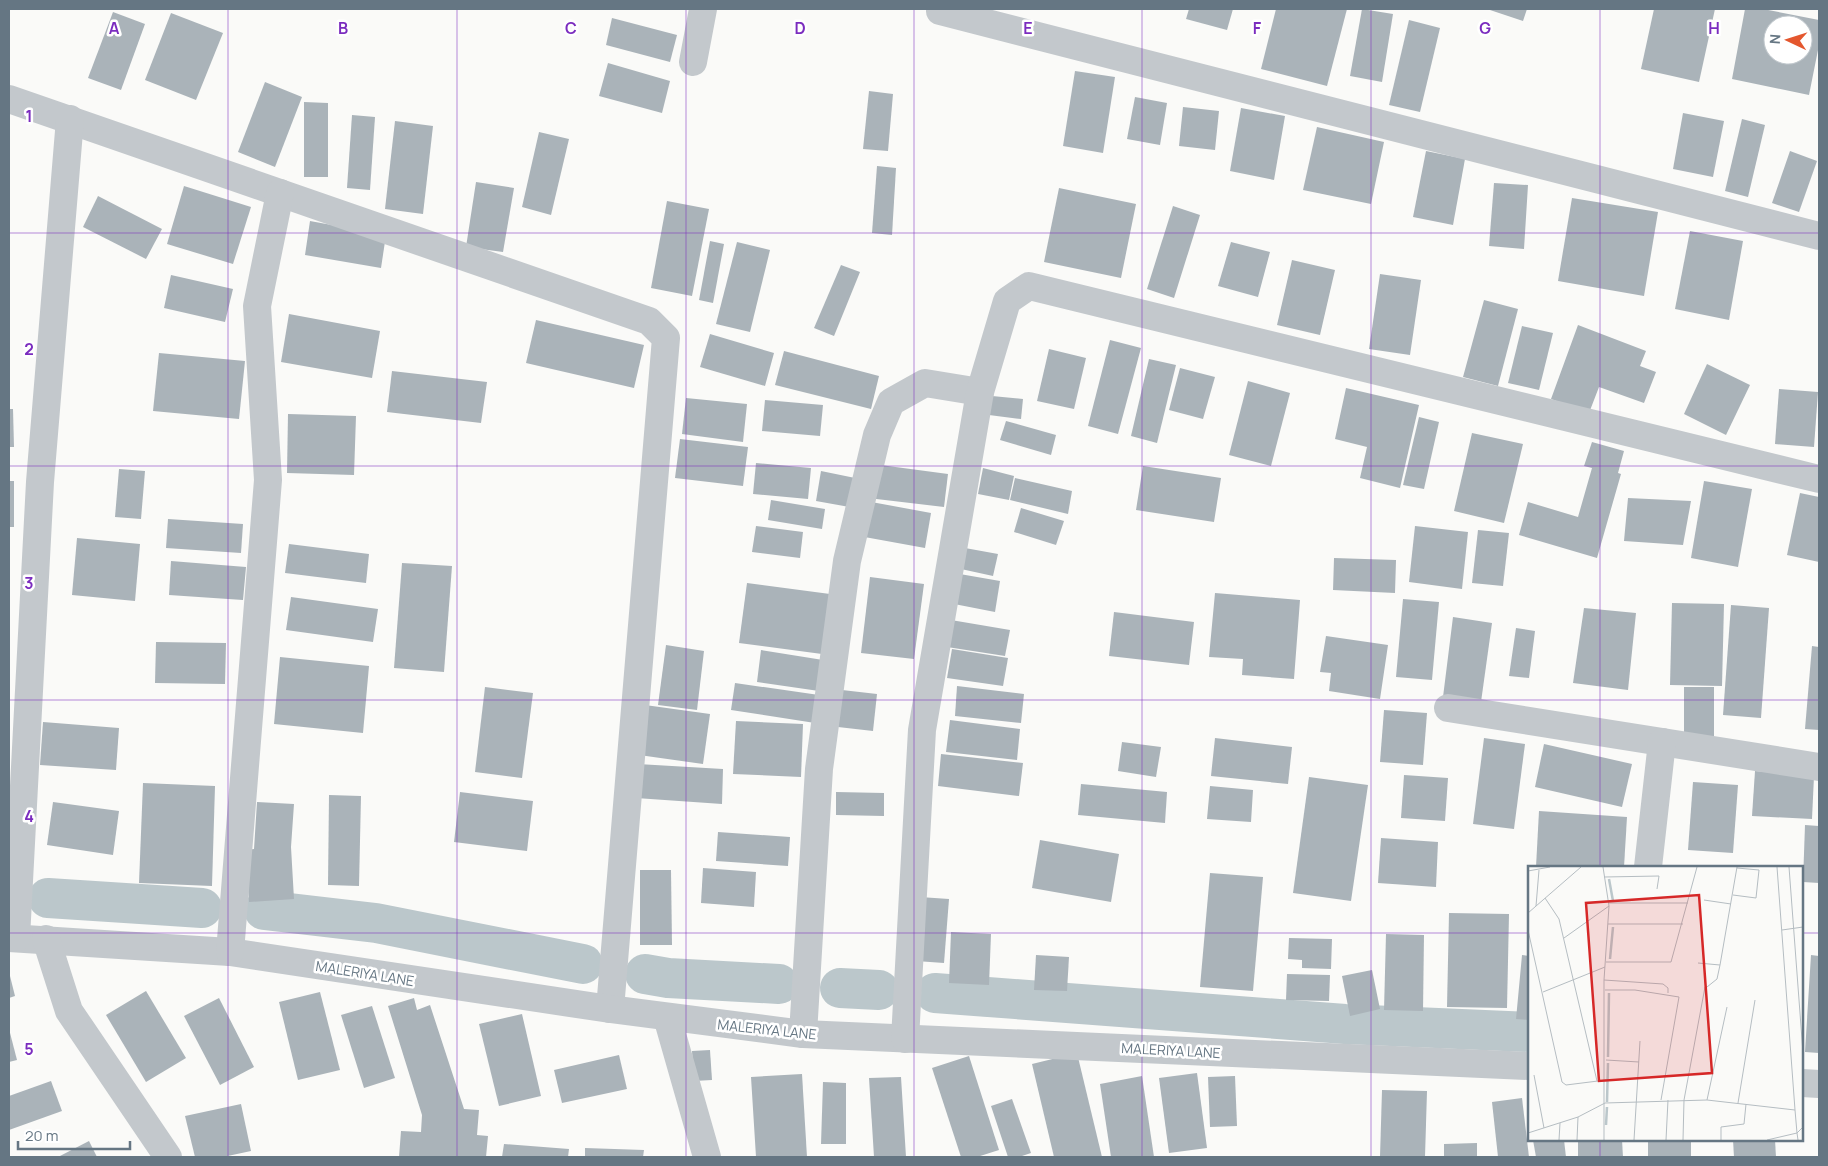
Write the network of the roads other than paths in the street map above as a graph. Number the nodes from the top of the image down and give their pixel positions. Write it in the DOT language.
graph roads {
  1 [pos="702,9"];
  2 [pos="940,10"];
  3 [pos="693,62"];
  4 [pos="9,99"];
  5 [pos="70,118"];
  6 [pos="280,192"];
  7 [pos="1819,236"];
  8 [pos="980,392"];
  9 [pos="1819,479"];
  10 [pos="1448,708"];
  11 [pos="1662,742"];
  12 [pos="1819,767"];
  13 [pos="1648,866"];
  14 [pos="12,938"];
  15 [pos="46,939"];
  16 [pos="230,952"];
  17 [pos="610,1009"];
  18 [pos="667,1017"];
  19 [pos="803,1034"];
  20 [pos="904,1039"];
  21 [pos="1528,1066"];
  22 [pos="1803,1083"];
  23 [pos="1819,1084"];
  24 [pos="168,1157"];
  25 [pos="707,1157"];
  1 -- 3 [label="street"];
  2 -- 7 [label="street"];
  4 -- 5 [label="street"];
  5 -- 6 [label="street"];
  5 -- 14 [label="street"];
  6 -- 16 [label="street"];
  6 -- 17 [label="street"];
  8 -- 9 [label="street"];
  8 -- 19 [label="street"];
  8 -- 20 [label="street"];
  10 -- 11 [label="street"];
  11 -- 12 [label="street"];
  11 -- 13 [label="street"];
  14 -- 15 [label="street, MALERIYA LANE"];
  15 -- 16 [label="street, MALERIYA LANE"];
  15 -- 24 [label="street"];
  16 -- 17 [label="street, MALERIYA LANE"];
  17 -- 18 [label="street, MALERIYA LANE"];
  18 -- 19 [label="street, MALERIYA LANE"];
  18 -- 25 [label="street"];
  19 -- 20 [label="street, MALERIYA LANE"];
  20 -- 21 [label="street, MALERIYA LANE"];
  22 -- 23 [label="street"];
}
